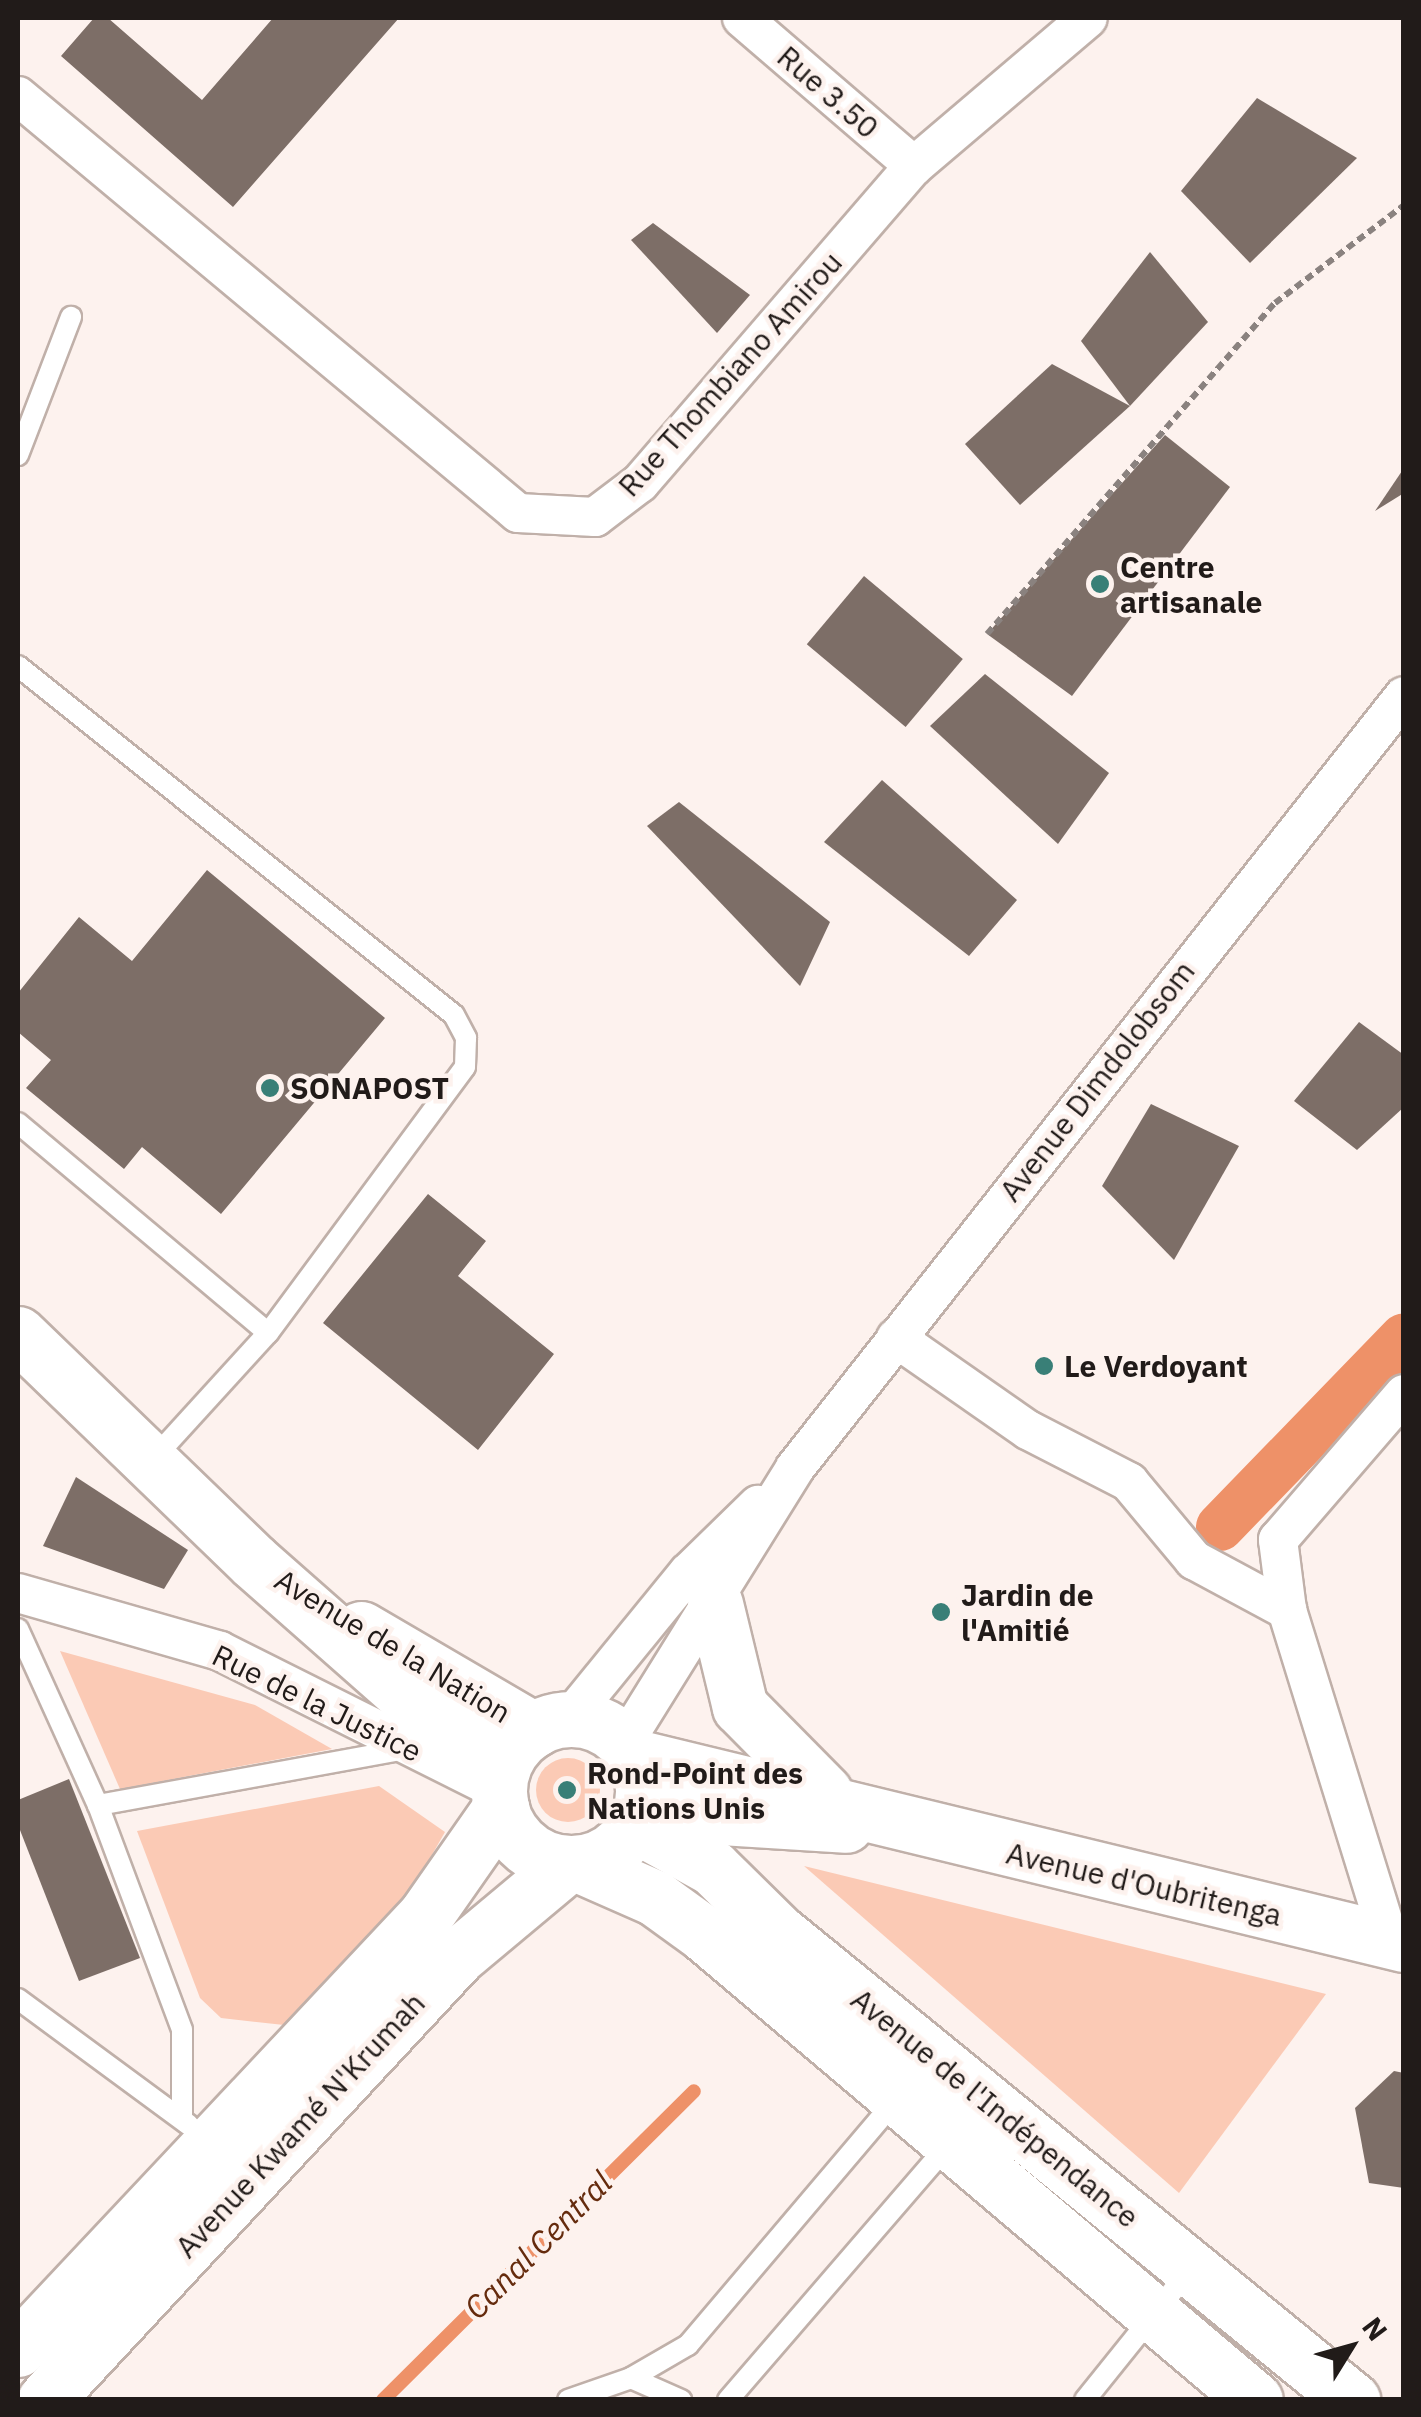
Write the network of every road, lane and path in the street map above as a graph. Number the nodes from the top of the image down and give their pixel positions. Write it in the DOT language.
graph roads {
  1 [pos="742,18"];
  2 [pos="1088,18"];
  3 [pos="18,96"];
  4 [pos="914,166"];
  5 [pos="1404,204"];
  6 [pos="72,317"];
  7 [pos="18,455"];
  8 [pos="987,634"];
  9 [pos="18,666"];
  10 [pos="1404,696"];
  11 [pos="18,1123"];
  12 [pos="268,1333"];
  13 [pos="18,1334"];
  14 [pos="896,1338"];
  15 [pos="1404,1394"];
  16 [pos="153,1459"];
  17 [pos="795,1468"];
  18 [pos="253,1560"];
  19 [pos="18,1593"];
  20 [pos="714,1604"];
  21 [pos="1288,1610"];
  22 [pos="18,1629"];
  23 [pos="551,1725"];
  24 [pos="409,1748"];
  25 [pos="629,1750"];
  26 [pos="499,1791"];
  27 [pos="834,1800"];
  28 [pos="98,1805"];
  29 [pos="638,1818"];
  30 [pos="884,1825"];
  31 [pos="574,1865"];
  32 [pos="1396,1942"];
  33 [pos="18,1999"];
  34 [pos="897,2098"];
  35 [pos="953,2140"];
  36 [pos="218,2155"];
  37 [pos="1192,2267"];
  38 [pos="1158,2309"];
  39 [pos="18,2349"];
  40 [pos="631,2378"];
  41 [pos="45,2400"];
  42 [pos="568,2400"];
  43 [pos="681,2400"];
  44 [pos="728,2400"];
  45 [pos="1085,2400"];
  46 [pos="1255,2400"];
  47 [pos="1352,2400"];
  1 -- 4 [label="street, Rue 3.50"];
  2 -- 4 [label="street, Rue Thombiano Amirou"];
  3 -- 4 [label="street, Rue Thombiano Amirou"];
  5 -- 8 [label="path"];
  6 -- 7 [label="lane"];
  9 -- 12 [label="lane"];
  10 -- 14 [label="street, Avenue Dimdolobsom"];
  11 -- 12 [label="lane"];
  12 -- 16 [label="lane"];
  13 -- 16 [label="main road, Avenue de la Nation"];
  14 -- 17 [label="street, Avenue Dimdolobsom"];
  14 -- 21 [label="street"];
  15 -- 21 [label="street"];
  16 -- 18 [label="main road, Avenue de la Nation"];
  17 -- 20 [label="street, Avenue Dimdolobsom"];
  17 -- 23 [label="street, Avenue Dimdolobsom"];
  18 -- 23 [label="main road, Avenue de la Nation"];
  18 -- 26 [label="main road, Avenue de la Nation"];
  19 -- 24 [label="street, Rue de la Justice"];
  20 -- 25 [label="street, Avenue Dimdolobsom"];
  20 -- 27 [label="main road"];
  21 -- 32 [label="street"];
  22 -- 28 [label="lane"];
  23 -- 25 [label="main road"];
  23 -- 26 [label="main road"];
  24 -- 26 [label="street, Rue de la Justice"];
  24 -- 28 [label="lane"];
  25 -- 27 [label="main road, Avenue d'Oubritenga"];
  25 -- 29 [label="main road"];
  26 -- 31 [label="main road"];
  26 -- 36 [label="main road, Avenue Kwamé N'Krumah"];
  27 -- 30 [label="main road, Avenue d'Oubritenga"];
  28 -- 36 [label="lane"];
  29 -- 30 [label="main road, Avenue d'Oubritenga"];
  29 -- 31 [label="main road"];
  29 -- 37 [label="main road, Avenue de l'Indépendance"];
  30 -- 32 [label="main road, Avenue d'Oubritenga"];
  31 -- 34 [label="main road, Avenue de l'Indépendance"];
  31 -- 36 [label="main road, Avenue Kwamé N'Krumah"];
  33 -- 36 [label="lane"];
  34 -- 35 [label="main road, Avenue de l'Indépendance"];
  34 -- 40 [label="lane"];
  35 -- 38 [label="main road, Avenue de l'Indépendance"];
  35 -- 44 [label="lane"];
  36 -- 39 [label="main road, Avenue Kwamé N'Krumah"];
  36 -- 41 [label="main road, Avenue Kwamé N'Krumah"];
  37 -- 38 [label="lane"];
  37 -- 47 [label="main road, Avenue de l'Indépendance"];
  38 -- 45 [label="lane"];
  38 -- 46 [label="main road, Avenue de l'Indépendance"];
  40 -- 42 [label="lane"];
  40 -- 43 [label="lane"];
}
